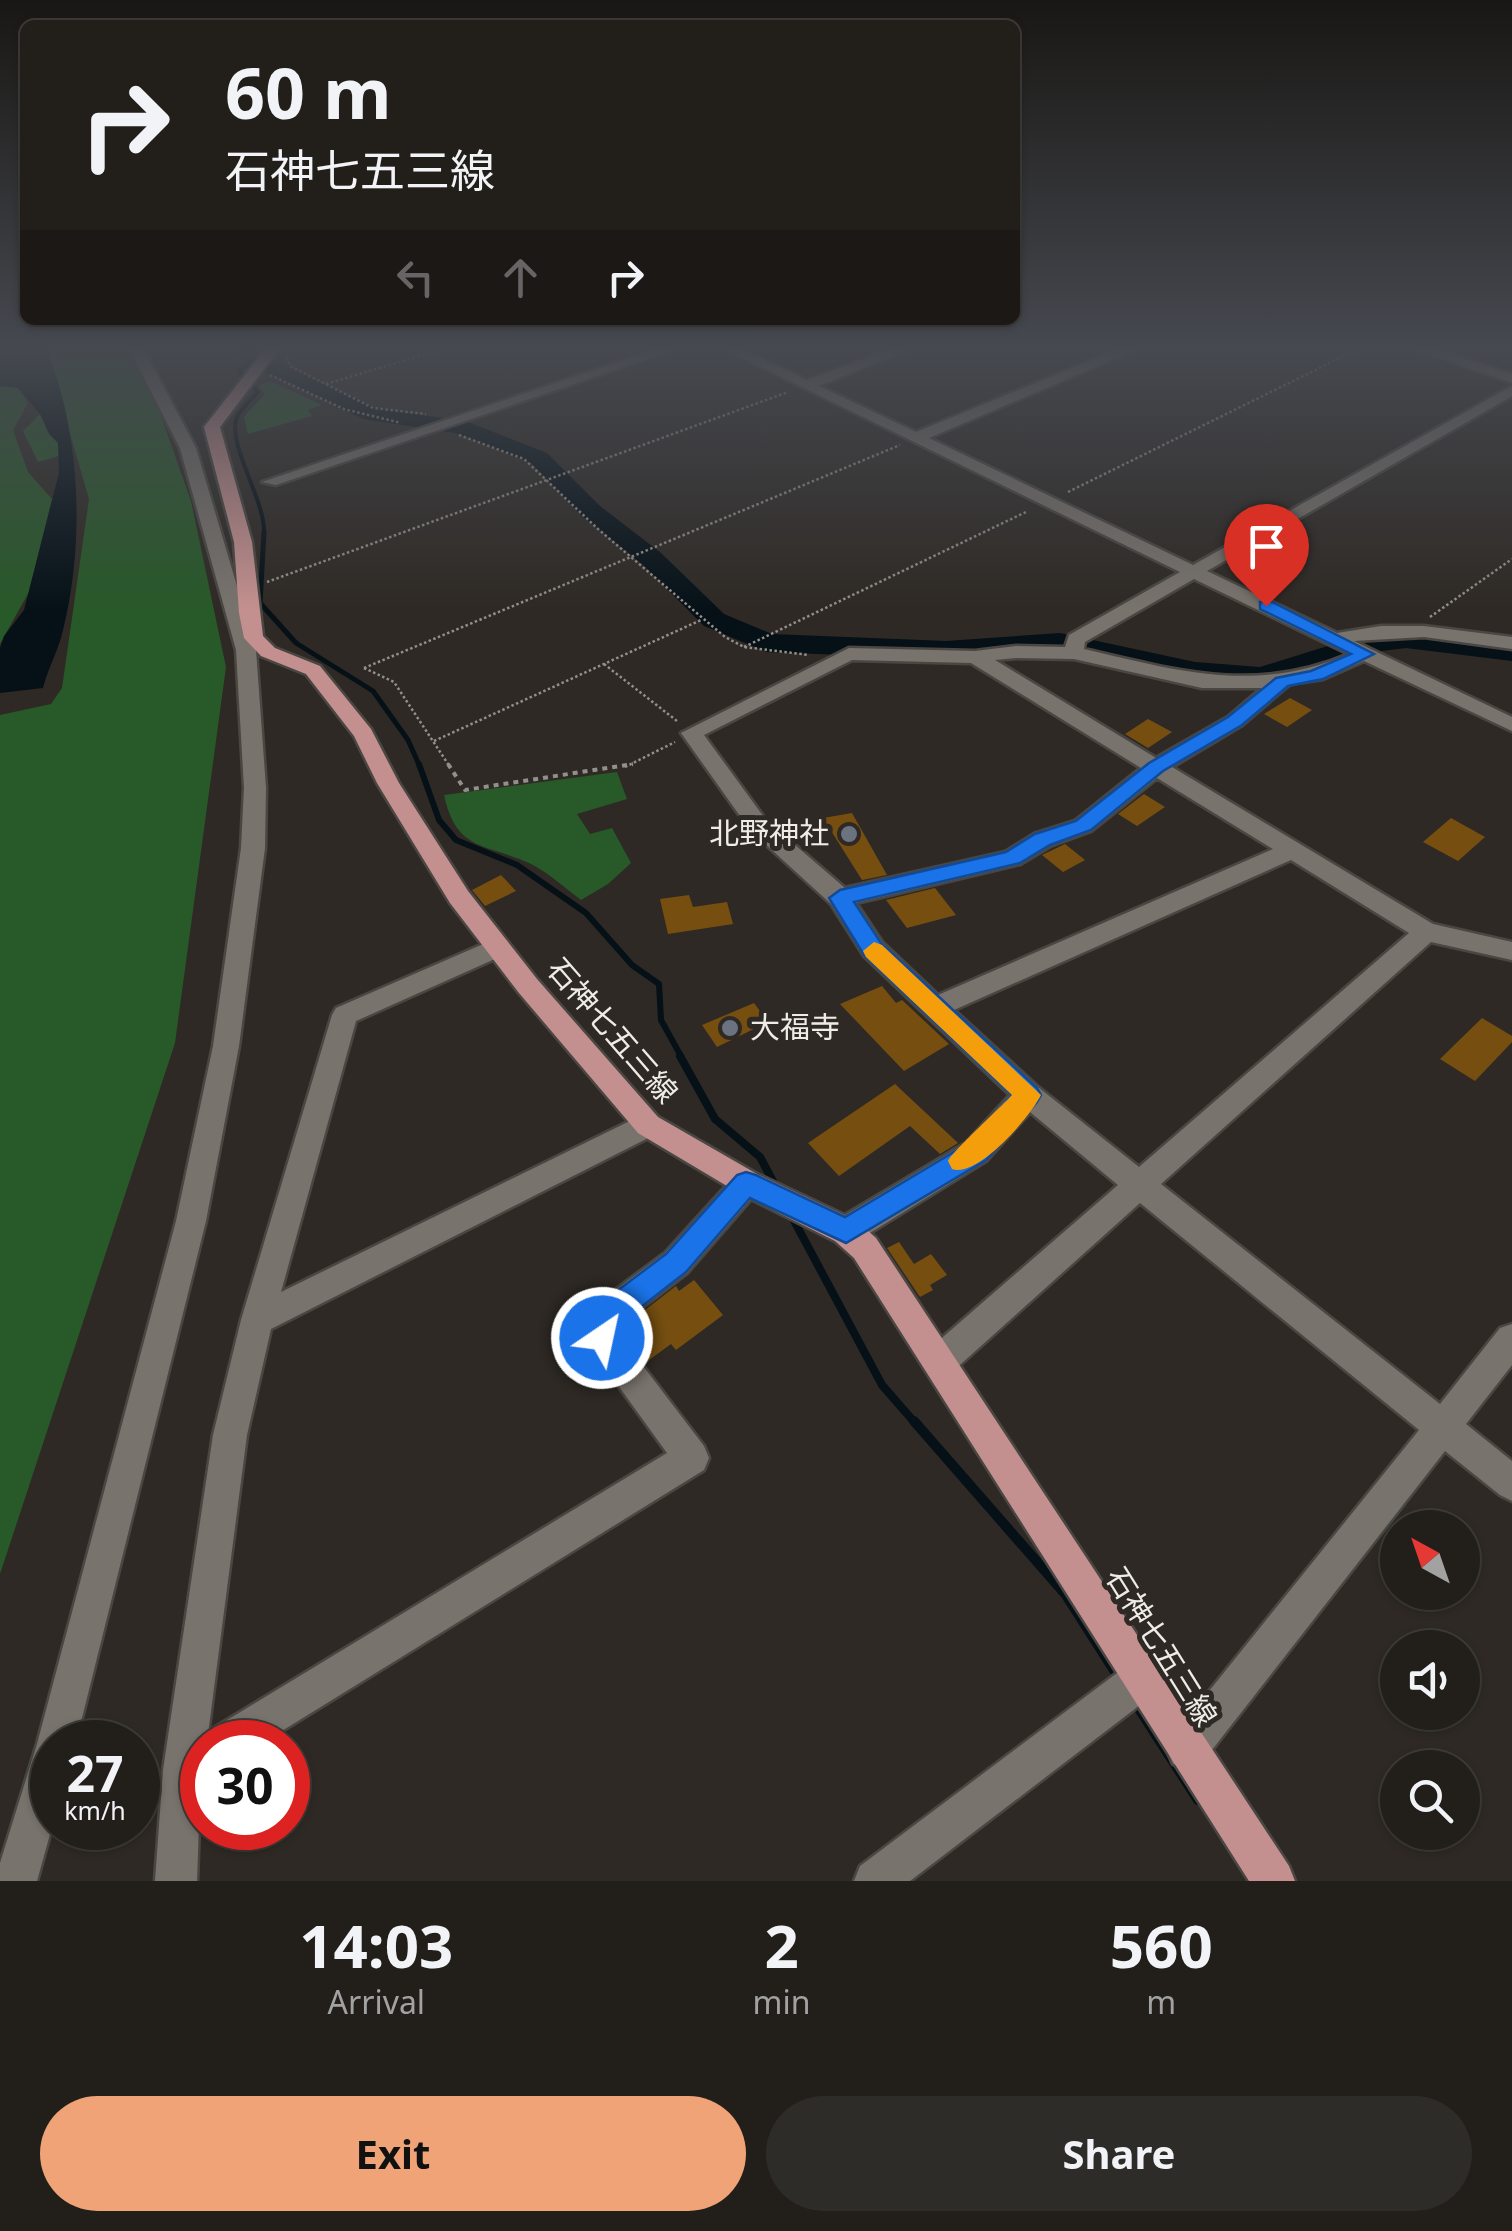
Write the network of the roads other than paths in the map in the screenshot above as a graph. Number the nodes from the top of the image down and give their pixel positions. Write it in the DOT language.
graph roads {
  1 [pos="182,436"];
  2 [pos="214,436"];
  3 [pos="412,436"];
  4 [pos="913,436"];
  5 [pos="923,436"];
  6 [pos="1432,436"];
  7 [pos="918,438"];
  8 [pos="270,482"];
  9 [pos="1195,572"];
  10 [pos="1337,640"];
  11 [pos="1512,643"];
  12 [pos="1074,647"];
  13 [pos="1365,654"];
  14 [pos="976,657"];
  15 [pos="1282,682"];
  16 [pos="1512,724"];
  17 [pos="1156,767"];
  18 [pos="1293,850"];
  19 [pos="840,898"];
  20 [pos="1426,932"];
  21 [pos="497,947"];
  22 [pos="1512,951"];
  23 [pos="935,1007"];
  24 [pos="1028,1095"];
  25 [pos="648,1125"];
  26 [pos="746,1184"];
  27 [pos="1140,1186"];
  28 [pos="846,1231"];
  29 [pos="256,1320"];
  30 [pos="1512,1338"];
  31 [pos="940,1361"];
  32 [pos="1442,1430"];
  33 [pos="1512,1483"];
  34 [pos="1143,1678"];
  35 [pos="62,1720"];
  36 [pos="198,1720"];
  37 [pos="264,1720"];
  38 [pos="1187,1750"];
  39 [pos="30,1832"];
  40 [pos="181,1850"];
  41 [pos="16,1881"];
  42 [pos="176,1881"];
  43 [pos="875,1881"];
  44 [pos="1274,1881"];
  1 -- 35 [label="street"];
  2 -- 21 [label="main road, 石神七五三線"];
  3 -- 8 [label="street"];
  4 -- 7 [label="street"];
  5 -- 7 [label="street"];
  6 -- 9 [label="street"];
  7 -- 9 [label="street"];
  9 -- 10 [label="street"];
  9 -- 12 [label="street"];
  10 -- 11 [label="street"];
  10 -- 13 [label="street"];
  12 -- 14 [label="street"];
  12 -- 15 [label="street"];
  13 -- 15 [label="street"];
  13 -- 16 [label="street"];
  14 -- 17 [label="street"];
  14 -- 19 [label="street"];
  15 -- 17 [label="street"];
  17 -- 18 [label="street"];
  17 -- 19 [label="street"];
  18 -- 20 [label="street"];
  18 -- 23 [label="street"];
  19 -- 23 [label="street"];
  20 -- 22 [label="street"];
  20 -- 27 [label="street"];
  21 -- 25 [label="main road, 石神七五三線"];
  21 -- 29 [label="street"];
  23 -- 24 [label="street"];
  24 -- 27 [label="street"];
  24 -- 28 [label="street"];
  25 -- 26 [label="main road, 石神七五三線"];
  25 -- 29 [label="street"];
  26 -- 28 [label="main road, 石神七五三線"];
  26 -- 37 [label="street"];
  27 -- 31 [label="street"];
  27 -- 32 [label="street"];
  28 -- 31 [label="main road, 石神七五三線"];
  29 -- 36 [label="street"];
  30 -- 32 [label="street"];
  31 -- 34 [label="main road, 石神七五三線"];
  32 -- 33 [label="street"];
  32 -- 38 [label="street"];
  34 -- 38 [label="main road, 石神七五三線"];
  34 -- 43 [label="street"];
  38 -- 44 [label="main road, 石神七五三線"];
  39 -- 41 [label="street"];
  40 -- 42 [label="street"];
}
